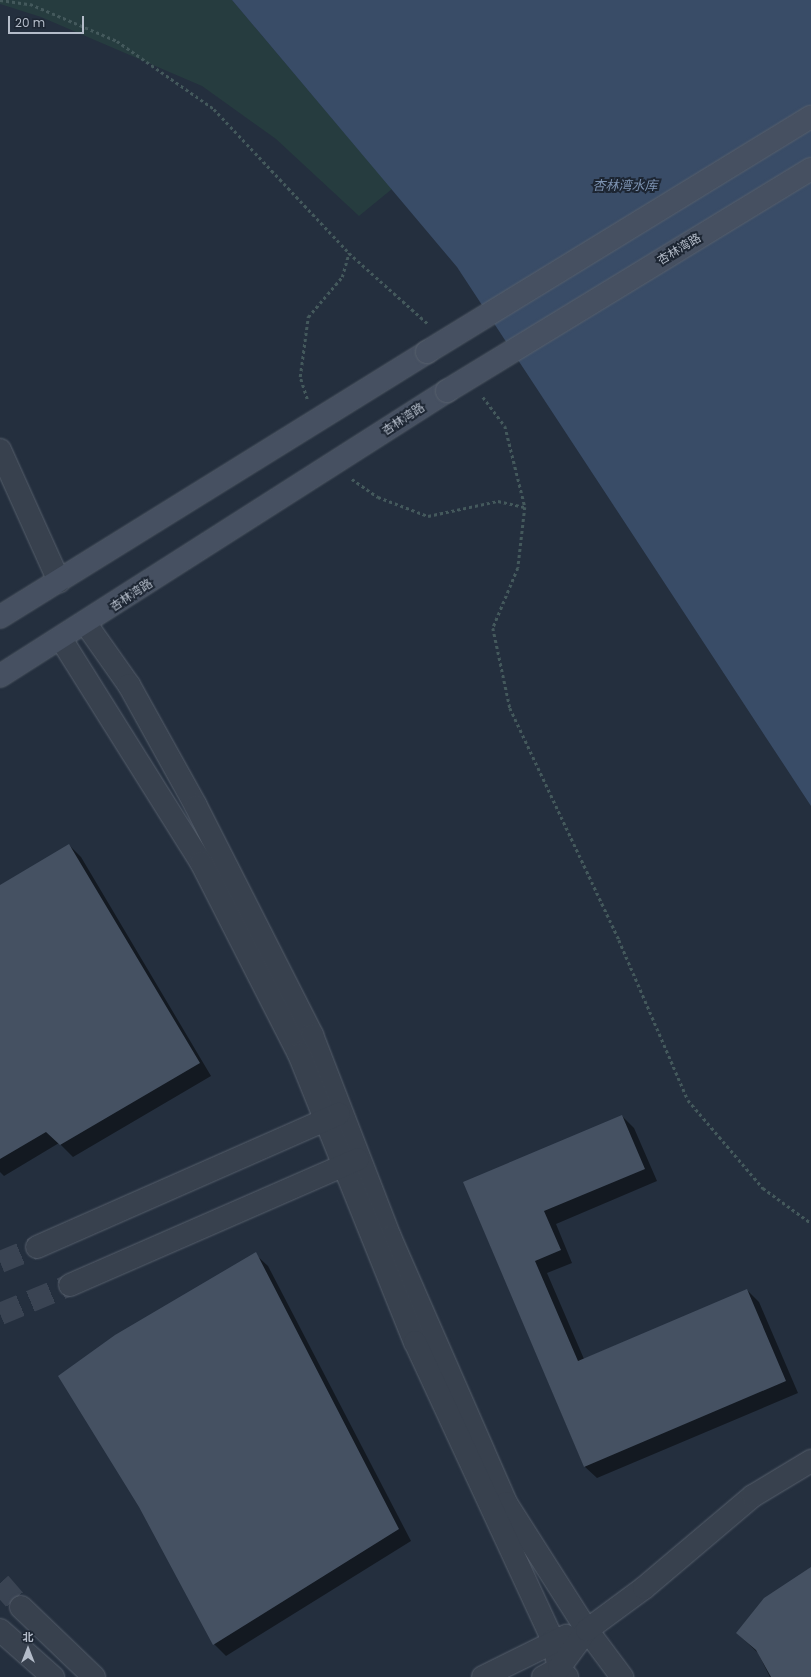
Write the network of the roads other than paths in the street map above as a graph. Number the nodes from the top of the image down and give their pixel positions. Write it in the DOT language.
graph roads {
  1 [pos="811,117"];
  2 [pos="811,168"];
  3 [pos="0,450"];
  4 [pos="59,581"];
  5 [pos="0,617"];
  6 [pos="86,624"];
  7 [pos="61,639"];
  8 [pos="0,676"];
  9 [pos="334,1117"];
  10 [pos="352,1162"];
  11 [pos="37,1247"];
  12 [pos="70,1285"];
  13 [pos="811,1461"];
  14 [pos="21,1607"];
  15 [pos="0,1630"];
  16 [pos="587,1630"];
  17 [pos="553,1640"];
  18 [pos="556,1674"];
  19 [pos="52,1677"];
  20 [pos="94,1677"];
  21 [pos="483,1677"];
  22 [pos="622,1677"];
  1 -- 4 [label="main road, bridge"];
  2 -- 6 [label="main road, 杏林湾路, bridge"];
  3 -- 4 [label="street"];
  4 -- 5 [label="main road"];
  6 -- 7 [label="main road, 杏林湾路"];
  6 -- 9 [label="street"];
  7 -- 8 [label="main road, 杏林湾路"];
  7 -- 9 [label="street"];
  9 -- 10 [label="street"];
  9 -- 11 [label="street"];
  10 -- 12 [label="street"];
  10 -- 16 [label="street"];
  10 -- 17 [label="street"];
  13 -- 16 [label="street"];
  14 -- 20 [label="street"];
  15 -- 19 [label="street"];
  16 -- 17 [label="street"];
  16 -- 18 [label="street"];
  16 -- 22 [label="street"];
  17 -- 18 [label="street"];
  17 -- 21 [label="street"];
}
